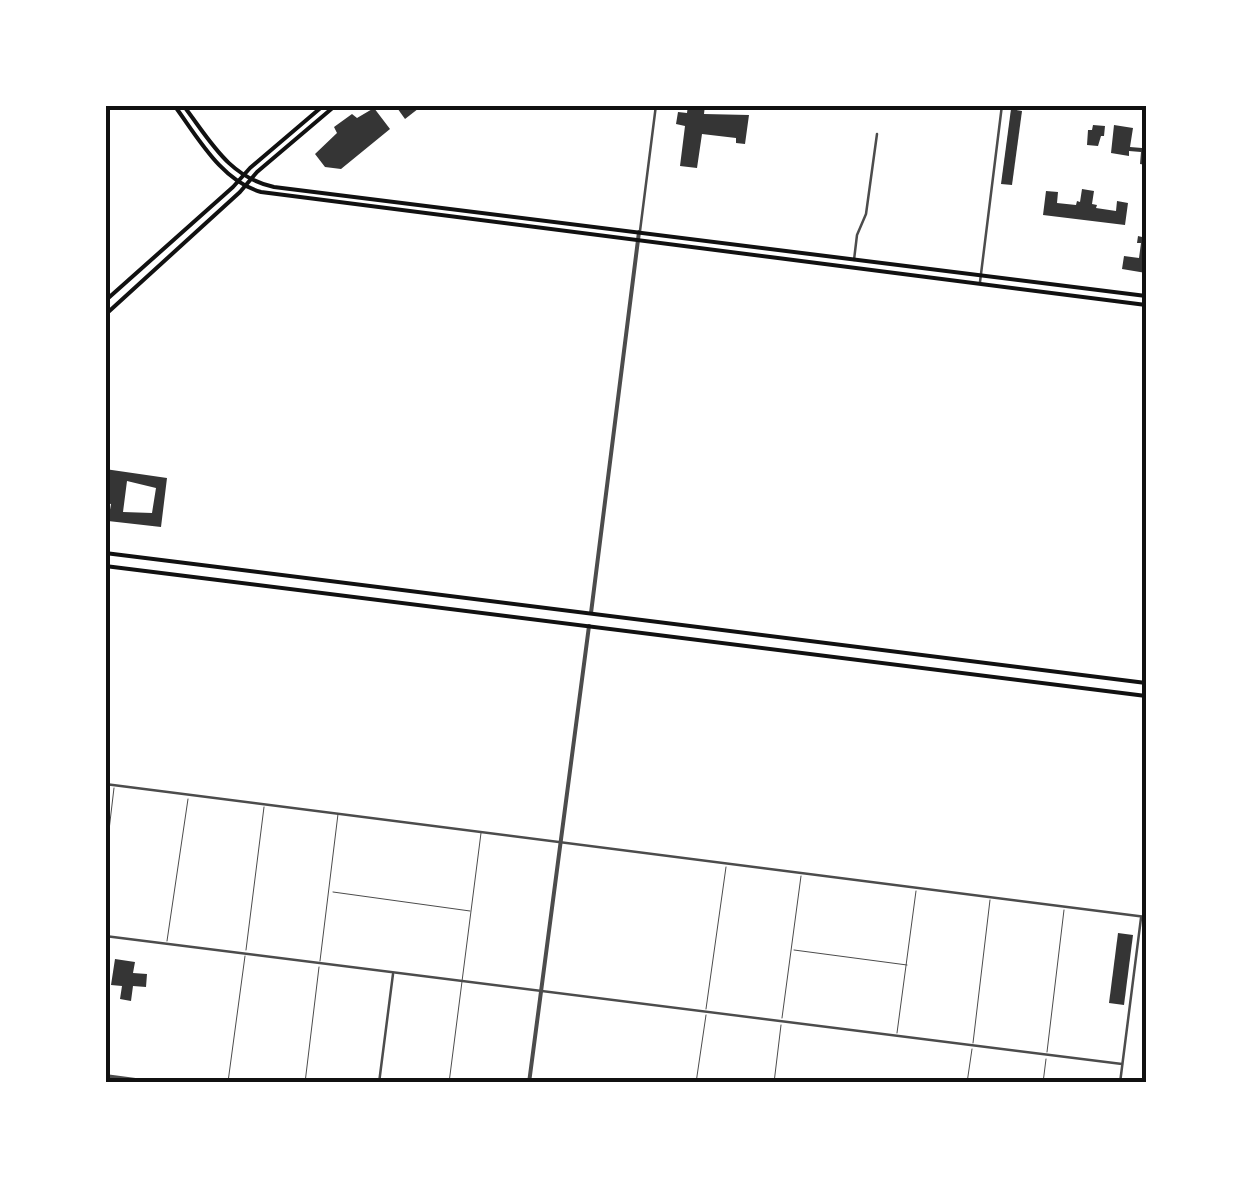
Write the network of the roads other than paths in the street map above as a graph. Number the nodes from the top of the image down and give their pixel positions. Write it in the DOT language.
graph roads {
  1 [pos="174,105"];
  2 [pos="184,105"];
  3 [pos="324,105"];
  4 [pos="336,105"];
  5 [pos="656,105"];
  6 [pos="1002,105"];
  7 [pos="877,134"];
  8 [pos="242,176"];
  9 [pos="250,180"];
  10 [pos="237,181"];
  11 [pos="244,187"];
  12 [pos="640,232"];
  13 [pos="638,241"];
  14 [pos="854,260"];
  15 [pos="981,276"];
  16 [pos="980,284"];
  17 [pos="1146,296"];
  18 [pos="105,301"];
  19 [pos="1146,305"];
  20 [pos="105,315"];
  21 [pos="105,553"];
  22 [pos="105,566"];
  23 [pos="591,613"];
  24 [pos="590,626"];
  25 [pos="952,658"];
  26 [pos="952,672"];
  27 [pos="1146,683"];
  28 [pos="1146,696"];
  29 [pos="105,784"];
  30 [pos="115,785"];
  31 [pos="188,795"];
  32 [pos="264,806"];
  33 [pos="338,814"];
  34 [pos="481,832"];
  35 [pos="562,842"];
  36 [pos="105,864"];
  37 [pos="726,864"];
  38 [pos="801,873"];
  39 [pos="916,888"];
  40 [pos="330,892"];
  41 [pos="990,897"];
  42 [pos="1065,906"];
  43 [pos="472,911"];
  44 [pos="1144,917"];
  45 [pos="105,936"];
  46 [pos="166,944"];
  47 [pos="791,950"];
  48 [pos="245,954"];
  49 [pos="320,962"];
  50 [pos="908,965"];
  51 [pos="393,972"];
  52 [pos="463,981"];
  53 [pos="543,991"];
  54 [pos="706,1012"];
  55 [pos="782,1021"];
  56 [pos="897,1036"];
  57 [pos="973,1046"];
  58 [pos="1046,1055"];
  59 [pos="1122,1064"];
  60 [pos="105,1076"];
  61 [pos="148,1082"];
  62 [pos="228,1082"];
  63 [pos="158,1083"];
  64 [pos="305,1083"];
  65 [pos="379,1083"];
  66 [pos="449,1083"];
  67 [pos="529,1083"];
  68 [pos="696,1083"];
  69 [pos="774,1083"];
  70 [pos="967,1083"];
  71 [pos="1043,1083"];
  72 [pos="1120,1083"];
  1 -- 10 [label="main road"];
  2 -- 8 [label="main road"];
  3 -- 8 [label="main road"];
  4 -- 9 [label="main road"];
  5 -- 12 [label="street"];
  6 -- 15 [label="street"];
  7 -- 14 [label="street"];
  8 -- 9 [label="main road"];
  8 -- 10 [label="main road"];
  9 -- 11 [label="main road"];
  9 -- 12 [label="main road"];
  10 -- 11 [label="main road"];
  10 -- 18 [label="main road"];
  11 -- 13 [label="main road"];
  11 -- 20 [label="main road"];
  12 -- 13 [label="street"];
  12 -- 14 [label="main road"];
  13 -- 16 [label="main road"];
  13 -- 23 [label="street"];
  14 -- 15 [label="main road"];
  15 -- 16 [label="street"];
  15 -- 17 [label="main road"];
  16 -- 19 [label="main road"];
  21 -- 23 [label="main road"];
  22 -- 24 [label="main road"];
  23 -- 24 [label="main road"];
  23 -- 25 [label="main road"];
  24 -- 26 [label="main road"];
  24 -- 35 [label="street"];
  25 -- 26 [label="main road"];
  25 -- 27 [label="main road"];
  26 -- 28 [label="main road"];
  29 -- 30 [label="street"];
  30 -- 31 [label="street"];
  30 -- 36 [label="lane"];
  31 -- 32 [label="street"];
  31 -- 46 [label="lane"];
  32 -- 33 [label="street"];
  32 -- 48 [label="lane"];
  33 -- 34 [label="street"];
  33 -- 40 [label="lane"];
  34 -- 35 [label="street"];
  34 -- 43 [label="lane"];
  35 -- 37 [label="street"];
  35 -- 53 [label="street"];
  37 -- 38 [label="street"];
  37 -- 54 [label="lane"];
  38 -- 39 [label="street"];
  38 -- 47 [label="lane"];
  39 -- 41 [label="street"];
  39 -- 50 [label="lane"];
  40 -- 43 [label="lane"];
  40 -- 49 [label="lane"];
  41 -- 42 [label="street"];
  41 -- 57 [label="lane"];
  42 -- 44 [label="street"];
  42 -- 58 [label="lane"];
  43 -- 52 [label="lane"];
  44 -- 59 [label="street"];
  45 -- 46 [label="street"];
  46 -- 48 [label="street"];
  47 -- 50 [label="lane"];
  47 -- 55 [label="lane"];
  48 -- 49 [label="street"];
  48 -- 62 [label="lane"];
  49 -- 51 [label="street"];
  49 -- 64 [label="lane"];
  50 -- 56 [label="lane"];
  51 -- 52 [label="street"];
  51 -- 65 [label="street"];
  52 -- 53 [label="street"];
  52 -- 66 [label="lane"];
  53 -- 54 [label="street"];
  53 -- 67 [label="street"];
  54 -- 55 [label="street"];
  54 -- 68 [label="lane"];
  55 -- 56 [label="street"];
  55 -- 69 [label="lane"];
  56 -- 57 [label="street"];
  57 -- 58 [label="street"];
  57 -- 70 [label="lane"];
  58 -- 59 [label="street"];
  58 -- 71 [label="lane"];
  59 -- 72 [label="street"];
  60 -- 61 [label="street"];
  61 -- 63 [label="street"];
}
